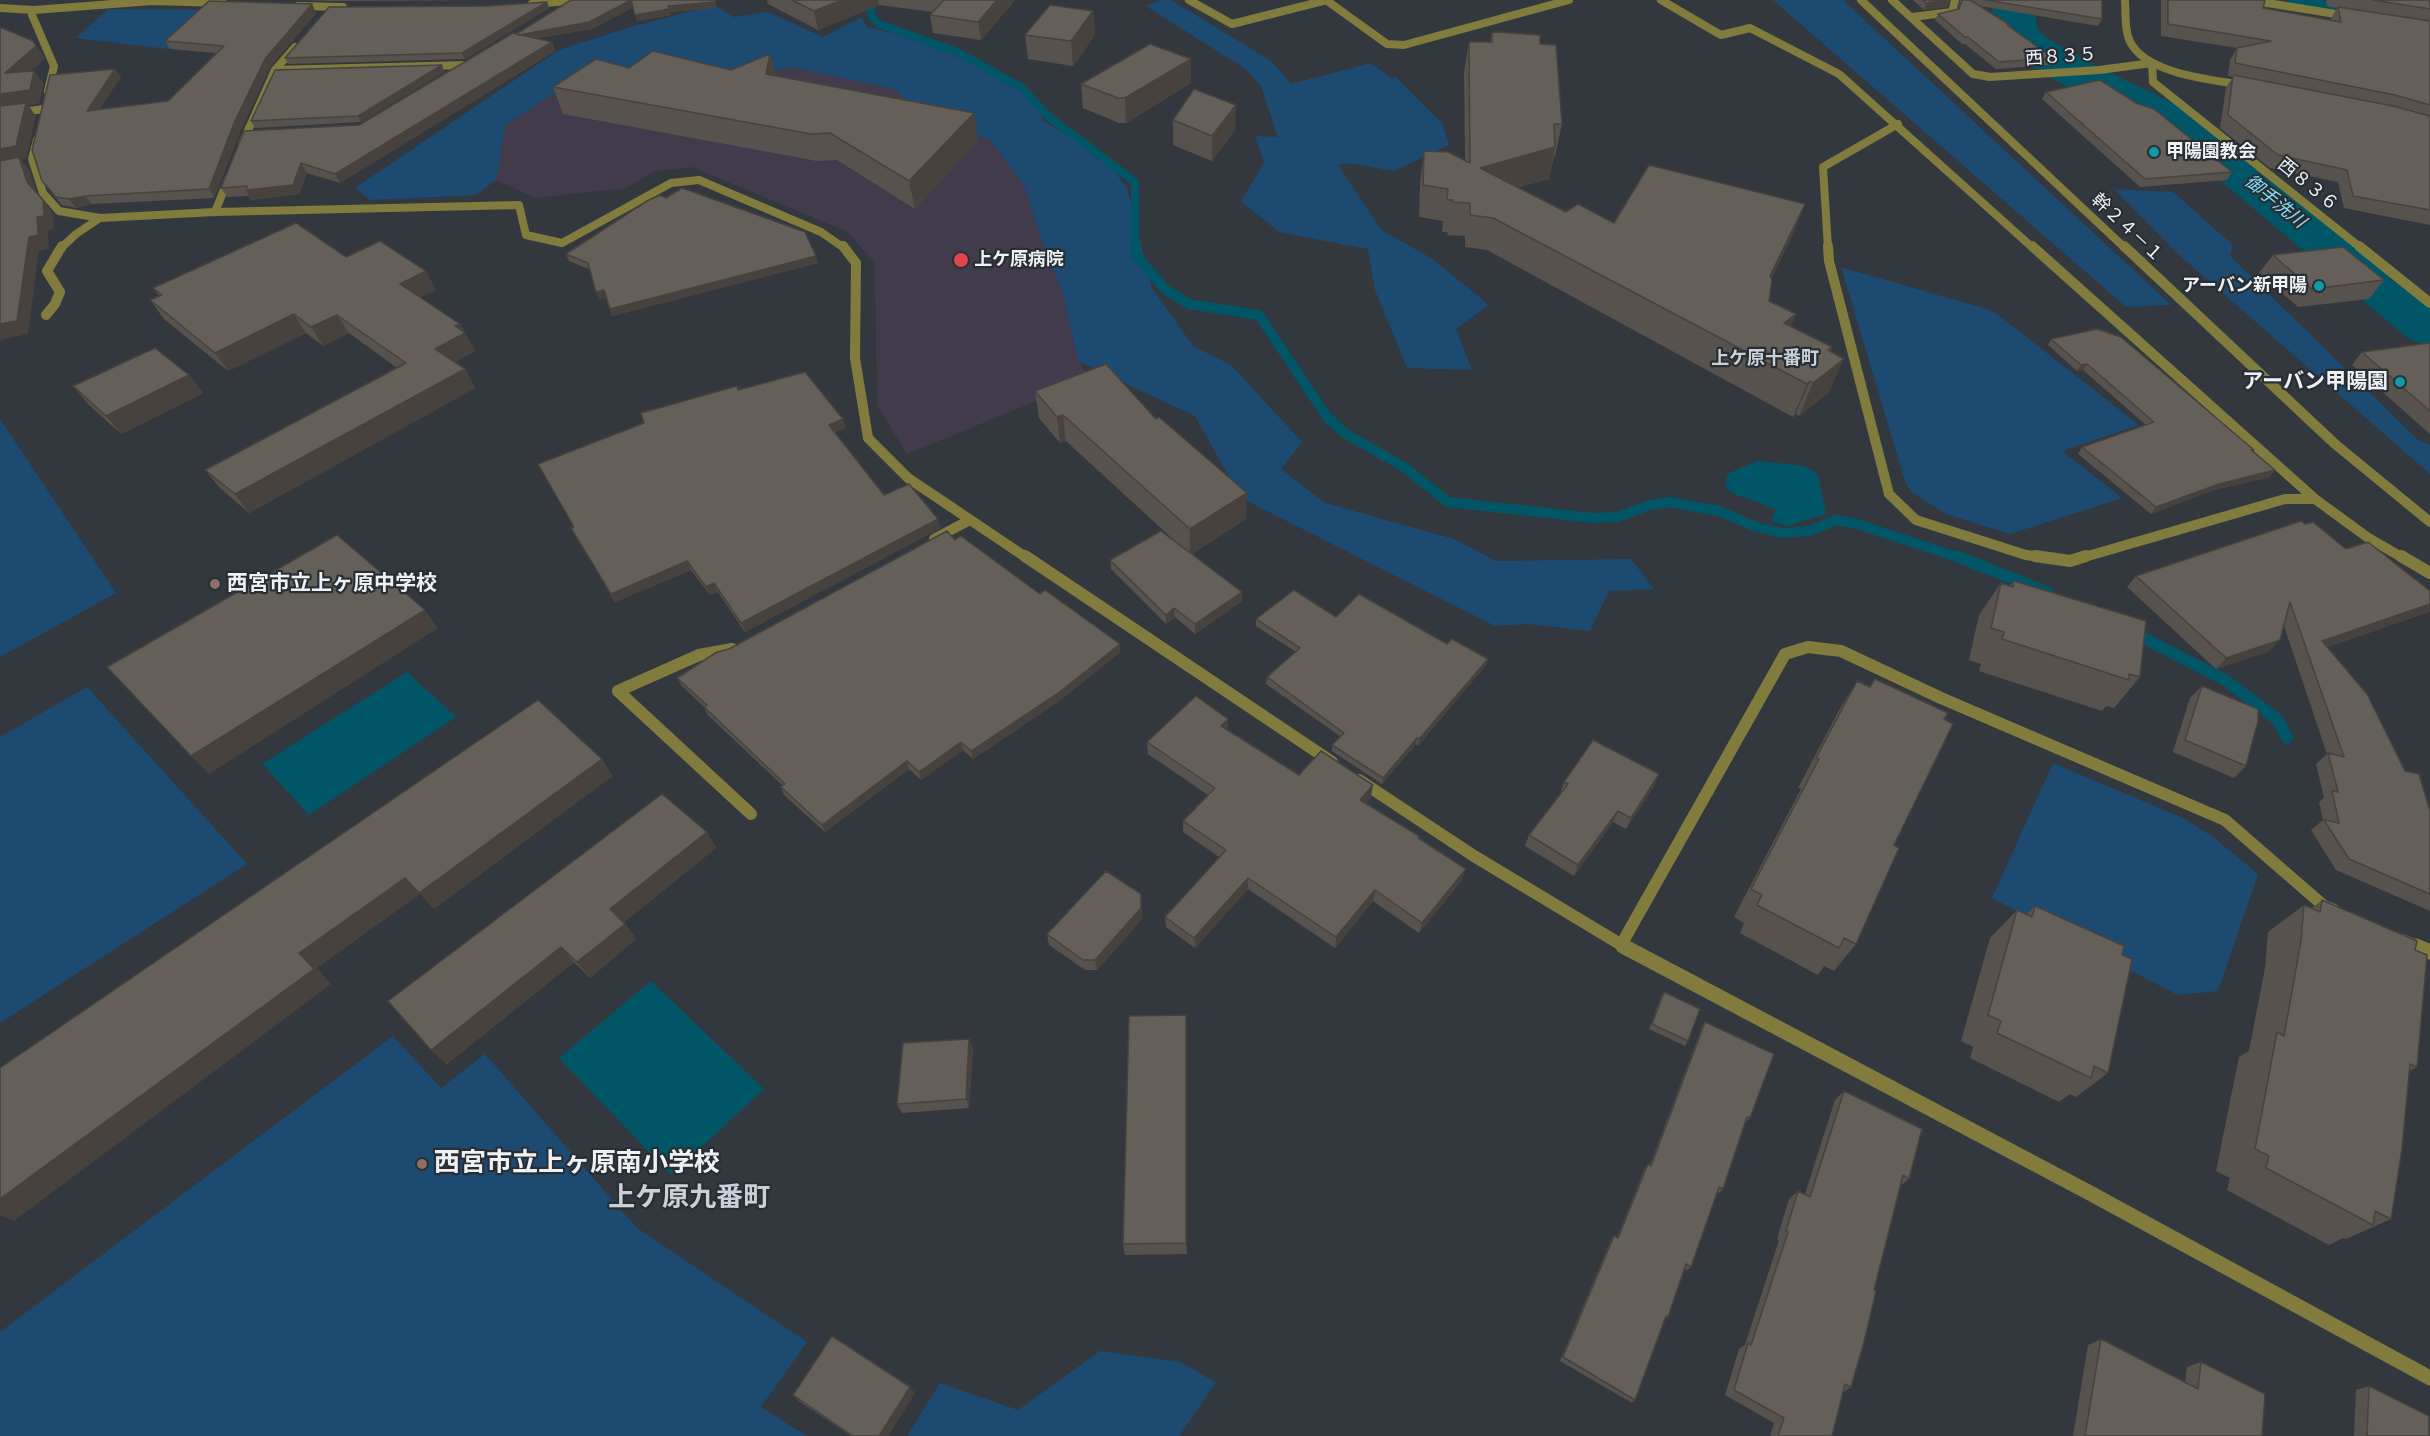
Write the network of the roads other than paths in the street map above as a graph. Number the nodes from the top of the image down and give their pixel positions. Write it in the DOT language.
graph roads {
  1 [pos="77,0"];
  2 [pos="582,0"];
  3 [pos="1190,0"];
  4 [pos="1326,0"];
  5 [pos="1569,0"];
  6 [pos="1661,0"];
  7 [pos="1861,0"];
  8 [pos="1892,0"];
  9 [pos="1955,0"];
  10 [pos="2125,0"];
  11 [pos="2249,0"];
  12 [pos="570,2"];
  13 [pos="235,4"];
  14 [pos="523,4"];
  15 [pos="294,6"];
  16 [pos="352,7"];
  17 [pos="0,8"];
  18 [pos="329,8"];
  19 [pos="34,10"];
  20 [pos="551,13"];
  21 [pos="322,16"];
  22 [pos="1912,17"];
  23 [pos="2359,18"];
  24 [pos="298,43"];
  25 [pos="476,59"];
  26 [pos="2152,63"];
  27 [pos="467,65"];
  28 [pos="275,70"];
  29 [pos="448,76"];
  30 [pos="2251,87"];
  31 [pos="0,115"];
  32 [pos="42,119"];
  33 [pos="1898,124"];
  34 [pos="257,133"];
  35 [pos="245,134"];
  36 [pos="237,156"];
  37 [pos="34,164"];
  38 [pos="22,166"];
  39 [pos="232,167"];
  40 [pos="215,212"];
  41 [pos="100,218"];
  42 [pos="2430,303"];
  43 [pos="46,315"];
  44 [pos="2315,499"];
  45 [pos="970,520"];
  46 [pos="2430,522"];
  47 [pos="921,546"];
  48 [pos="2430,573"];
  49 [pos="740,644"];
  50 [pos="751,814"];
  51 [pos="2345,915"];
  52 [pos="2388,933"];
  53 [pos="1621,945"];
  54 [pos="2430,952"];
  55 [pos="2430,1378"];
  1 -- 19 [label="street"];
  2 -- 12 [label="street"];
  3 -- 4 [label="street"];
  4 -- 5 [label="street"];
  6 -- 33 [label="street"];
  7 -- 46 [label="street, 幹２４－１"];
  8 -- 22 [label="street"];
  9 -- 22 [label="street"];
  10 -- 26 [label="street"];
  11 -- 23 [label="street"];
  12 -- 14 [label="street"];
  12 -- 20 [label="street"];
  13 -- 19 [label="street"];
  15 -- 18 [label="street"];
  16 -- 18 [label="street"];
  17 -- 19 [label="street"];
  18 -- 21 [label="street"];
  19 -- 32 [label="street"];
  22 -- 26 [label="street, 西８３５"];
  24 -- 28 [label="street"];
  25 -- 27 [label="street"];
  26 -- 30 [label="street"];
  26 -- 42 [label="street, 西８３６"];
  27 -- 28 [label="street"];
  27 -- 29 [label="street"];
  28 -- 35 [label="street"];
  31 -- 32 [label="street"];
  32 -- 37 [label="street"];
  33 -- 44 [label="street"];
  33 -- 44 [label="street"];
  34 -- 35 [label="street"];
  35 -- 36 [label="street"];
  37 -- 38 [label="street"];
  37 -- 41 [label="street"];
  39 -- 40 [label="street"];
  40 -- 41 [label="street"];
  40 -- 45 [label="street"];
  41 -- 43 [label="street"];
  44 -- 48 [label="street"];
  45 -- 47 [label="street"];
  45 -- 53 [label="street"];
  49 -- 50 [label="street"];
  51 -- 53 [label="street"];
  52 -- 54 [label="street"];
  53 -- 55 [label="street"];
}
